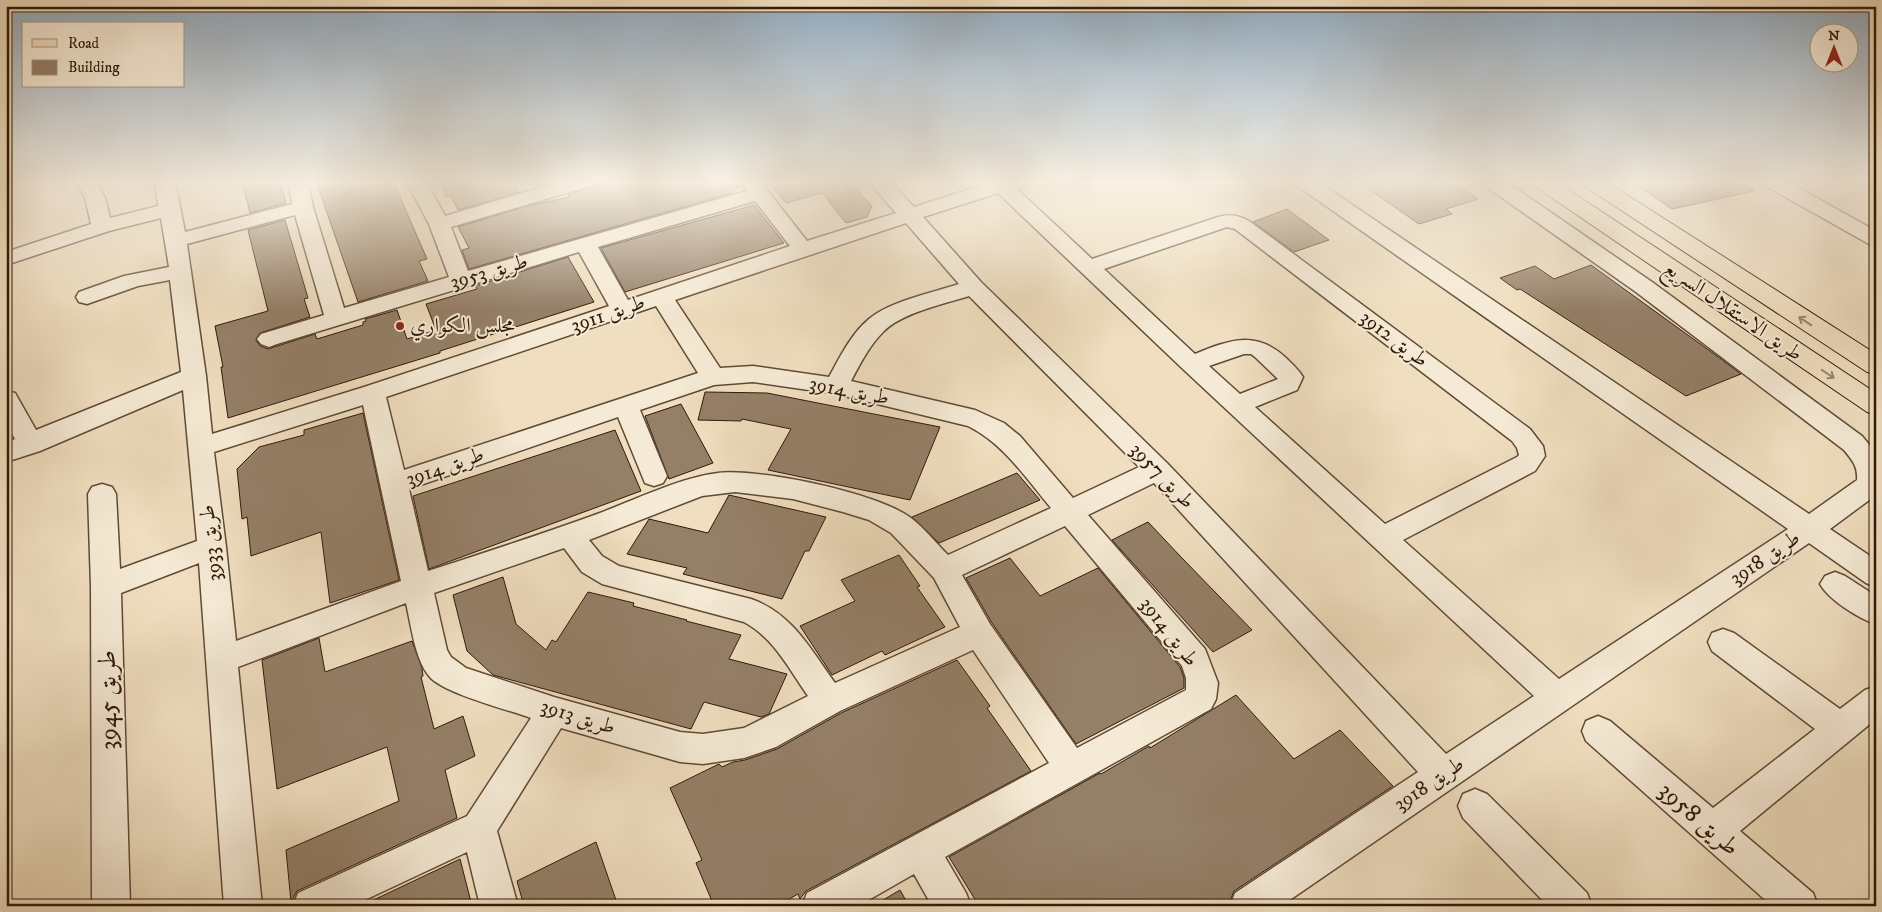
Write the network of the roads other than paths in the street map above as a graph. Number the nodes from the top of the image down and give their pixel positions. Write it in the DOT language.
graph roads {
  1 [pos="101,224"];
  2 [pos="115,224"];
  3 [pos="172,224"];
  4 [pos="241,224"];
  5 [pos="308,224"];
  6 [pos="438,224"];
  7 [pos="649,224"];
  8 [pos="783,224"];
  9 [pos="886,224"];
  10 [pos="918,224"];
  11 [pos="1047,224"];
  12 [pos="1217,224"];
  13 [pos="1239,224"];
  14 [pos="1364,224"];
  15 [pos="1552,224"];
  16 [pos="1602,224"];
  17 [pos="1655,224"];
  18 [pos="1849,224"];
  19 [pos="102,227"];
  20 [pos="1876,240"];
  21 [pos="176,241"];
  22 [pos="586,245"];
  23 [pos="803,249"];
  24 [pos="6,260"];
  25 [pos="1088,267"];
  26 [pos="180,271"];
  27 [pos="460,280"];
  28 [pos="973,287"];
  29 [pos="661,296"];
  30 [pos="87,297"];
  31 [pos="622,309"];
  32 [pos="336,318"];
  33 [pos="269,339"];
  34 [pos="1192,364"];
  35 [pos="1876,366"];
  36 [pos="194,376"];
  37 [pos="713,377"];
  38 [pos="836,386"];
  39 [pos="373,393"];
  40 [pos="6,399"];
  41 [pos="1237,405"];
  42 [pos="626,406"];
  43 [pos="1876,406"];
  44 [pos="31,444"];
  45 [pos="200,447"];
  46 [pos="6,453"];
  47 [pos="1158,470"];
  48 [pos="654,476"];
  49 [pos="393,484"];
  50 [pos="102,494"];
  51 [pos="1069,512"];
  52 [pos="1809,529"];
  53 [pos="571,535"];
  54 [pos="1384,537"];
  55 [pos="212,548"];
  56 [pos="944,570"];
  57 [pos="1876,574"];
  58 [pos="1835,584"];
  59 [pos="106,586"];
  60 [pos="417,587"];
  61 [pos="1876,612"];
  62 [pos="979,633"];
  63 [pos="1723,642"];
  64 [pos="221,660"];
  65 [pos="1558,698"];
  66 [pos="1876,700"];
  67 [pos="829,701"];
  68 [pos="554,711"];
  69 [pos="1840,728"];
  70 [pos="1598,731"];
  71 [pos="1071,767"];
  72 [pos="1443,775"];
  73 [pos="1476,806"];
  74 [pos="479,828"];
  75 [pos="1713,830"];
  76 [pos="921,852"];
  77 [pos="111,906"];
  78 [pos="243,906"];
  79 [pos="311,906"];
  80 [pos="499,906"];
  81 [pos="820,906"];
  82 [pos="953,906"];
  83 [pos="1248,906"];
  84 [pos="1574,906"];
  85 [pos="1800,906"];
  1 -- 19 [label="street"];
  2 -- 19 [label="street"];
  3 -- 21 [label="street, طريق 3933"];
  4 -- 21 [label="street"];
  5 -- 32 [label="street"];
  6 -- 27 [label="street"];
  7 -- 22 [label="street, طريق 3953"];
  8 -- 23 [label="street, طريق 3953"];
  9 -- 23 [label="street, طريق 3911"];
  10 -- 28 [label="street, طريق 3957"];
  11 -- 25 [label="street"];
  12 -- 25 [label="street, طريق 3912"];
  13 -- 54 [label="street, طريق 3912"];
  14 -- 52 [label="street"];
  15 -- 52 [label="street, طريق 3918"];
  16 -- 43 [label="main road, طريق الاستقلال السريع, one-way"];
  35 -- 17 [label="main road, طريق الاستقلال السريع, one-way"];
  18 -- 20 [label="street"];
  19 -- 24 [label="street"];
  21 -- 26 [label="street, طريق 3933"];
  22 -- 27 [label="street, طريق 3953"];
  22 -- 31 [label="street"];
  23 -- 29 [label="street, طريق 3911"];
  25 -- 34 [label="street"];
  26 -- 30 [label="street"];
  26 -- 36 [label="street, طريق 3933"];
  27 -- 32 [label="street, طريق 3953"];
  28 -- 38 [label="street"];
  28 -- 47 [label="street, طريق 3957"];
  29 -- 31 [label="street, طريق 3911"];
  29 -- 37 [label="street"];
  31 -- 39 [label="street, طريق 3911"];
  32 -- 33 [label="street, طريق 3953"];
  34 -- 41 [label="street"];
  34 -- 41 [label="street"];
  36 -- 44 [label="street"];
  36 -- 45 [label="street, طريق 3933"];
  37 -- 38 [label="street, طريق 3914"];
  37 -- 42 [label="street, طريق 3914"];
  38 -- 51 [label="street, طريق 3914"];
  39 -- 45 [label="street, طريق 3911"];
  39 -- 49 [label="street, طريق 3913"];
  40 -- 44 [label="street"];
  41 -- 54 [label="street"];
  42 -- 48 [label="street"];
  42 -- 49 [label="street, طريق 3914"];
  44 -- 46 [label="street"];
  45 -- 55 [label="street, طريق 3933"];
  47 -- 51 [label="street"];
  47 -- 72 [label="street, طريق 3957"];
  49 -- 60 [label="street, طريق 3913"];
  50 -- 59 [label="street, طريق 3945"];
  51 -- 56 [label="street"];
  51 -- 71 [label="street, طريق 3914"];
  52 -- 57 [label="street"];
  52 -- 65 [label="street, طريق 3918"];
  53 -- 56 [label="street"];
  53 -- 60 [label="street"];
  53 -- 67 [label="street"];
  54 -- 65 [label="street"];
  55 -- 59 [label="street"];
  55 -- 64 [label="street, طريق 3933"];
  56 -- 62 [label="street"];
  58 -- 61 [label="street"];
  59 -- 77 [label="street, طريق 3945"];
  60 -- 64 [label="street"];
  60 -- 68 [label="street, طريق 3913"];
  62 -- 67 [label="street, طريق 3913"];
  62 -- 71 [label="street"];
  63 -- 69 [label="street"];
  64 -- 78 [label="street, طريق 3933"];
  65 -- 72 [label="street, طريق 3918"];
  66 -- 69 [label="street"];
  67 -- 68 [label="street, طريق 3913"];
  68 -- 74 [label="street"];
  69 -- 75 [label="street"];
  70 -- 75 [label="street, طريق 3958"];
  71 -- 76 [label="street"];
  72 -- 83 [label="street, طريق 3918"];
  73 -- 84 [label="street"];
  74 -- 79 [label="street"];
  74 -- 80 [label="street"];
  75 -- 85 [label="street, طريق 3958"];
  76 -- 81 [label="street"];
  76 -- 82 [label="street"];
}
